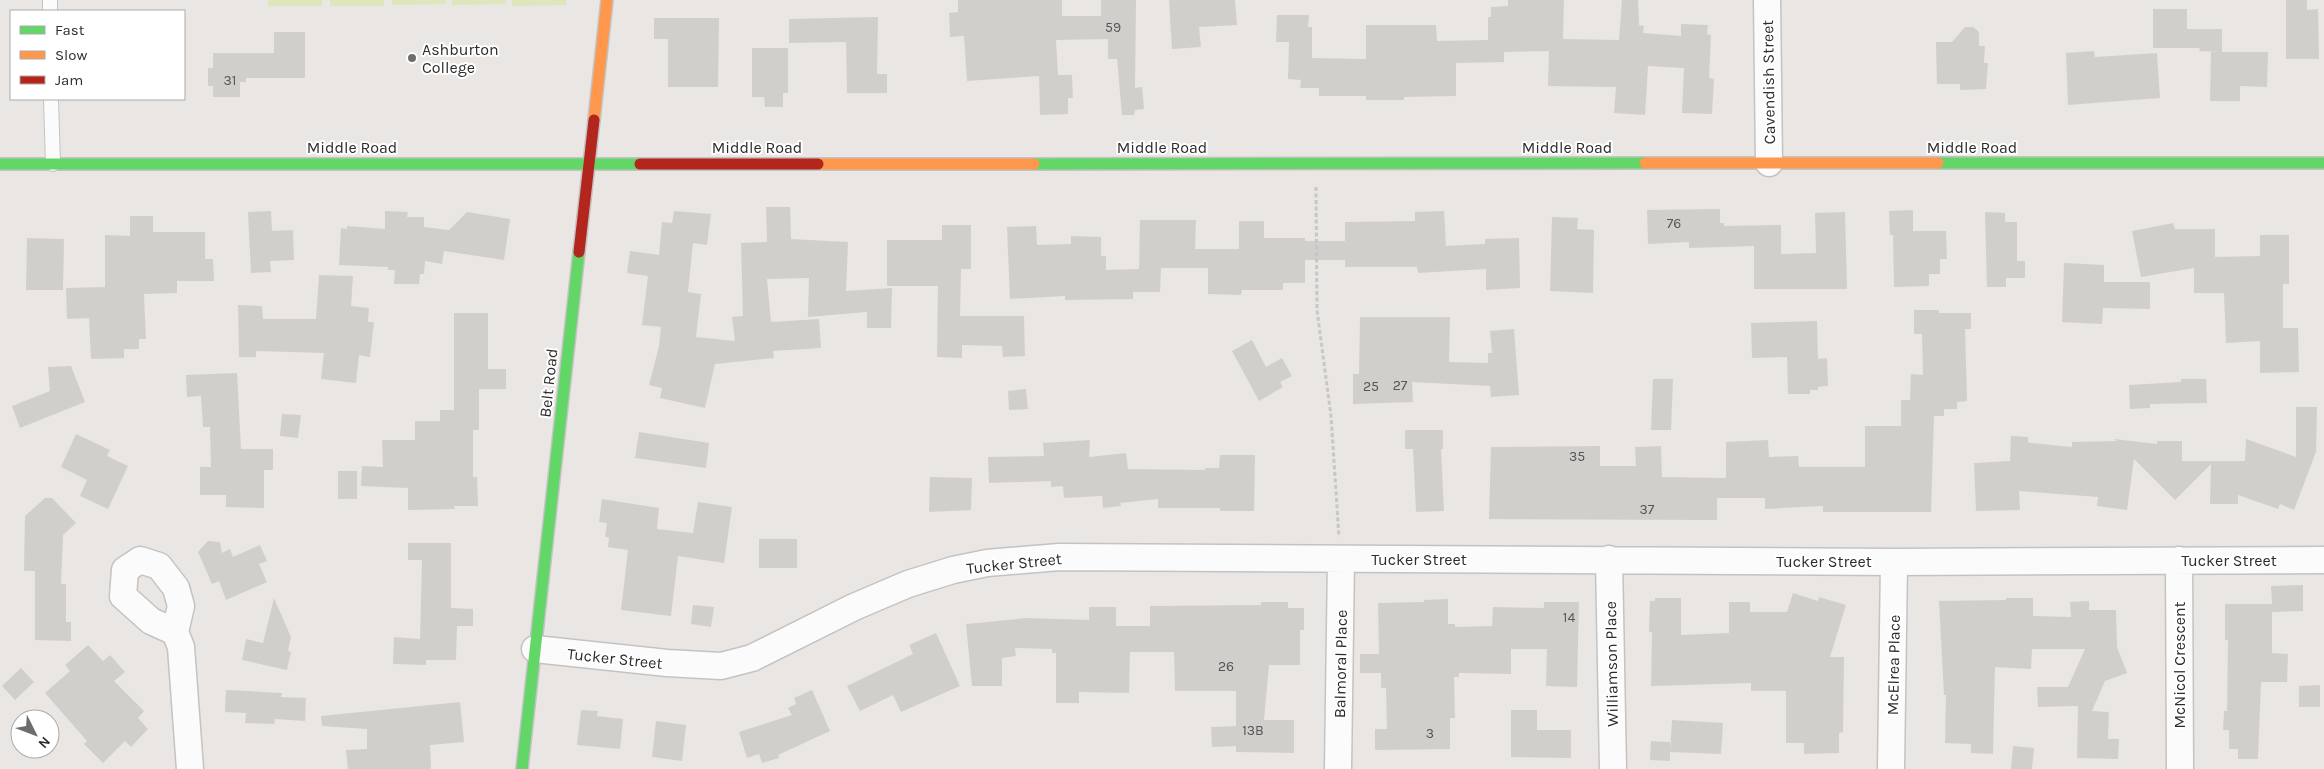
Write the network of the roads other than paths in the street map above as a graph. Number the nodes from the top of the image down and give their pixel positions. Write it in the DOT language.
graph roads {
  1 [pos="607,0"];
  2 [pos="1767,0"];
  3 [pos="52,100"];
  4 [pos="588,163"];
  5 [pos="1769,163"];
  6 [pos="2324,163"];
  7 [pos="0,164"];
  8 [pos="53,164"];
  9 [pos="1341,559"];
  10 [pos="1608,559"];
  11 [pos="2179,560"];
  12 [pos="2324,560"];
  13 [pos="1894,562"];
  14 [pos="174,632"];
  15 [pos="535,649"];
  16 [pos="190,769"];
  17 [pos="522,769"];
  18 [pos="1338,769"];
  19 [pos="1613,769"];
  20 [pos="1892,769"];
  21 [pos="2180,769"];
  1 -- 4 [label="street, Belt Road"];
  2 -- 5 [label="street, Cavendish Street"];
  3 -- 8 [label="lane"];
  4 -- 5 [label="street, Middle Road"];
  4 -- 8 [label="street, Middle Road"];
  4 -- 15 [label="street, Belt Road"];
  5 -- 6 [label="street, Middle Road"];
  7 -- 8 [label="street, Middle Road"];
  9 -- 10 [label="street, Tucker Street"];
  9 -- 15 [label="street, Tucker Street"];
  9 -- 18 [label="street, Balmoral Place"];
  10 -- 13 [label="street, Tucker Street"];
  10 -- 19 [label="street, Williamson Place"];
  11 -- 12 [label="street, Tucker Street"];
  11 -- 13 [label="street, Tucker Street"];
  11 -- 21 [label="street, McNicol Crescent"];
  13 -- 20 [label="street, McElrea Place"];
  14 -- 16 [label="street"];
  15 -- 17 [label="street, Belt Road"];
}
